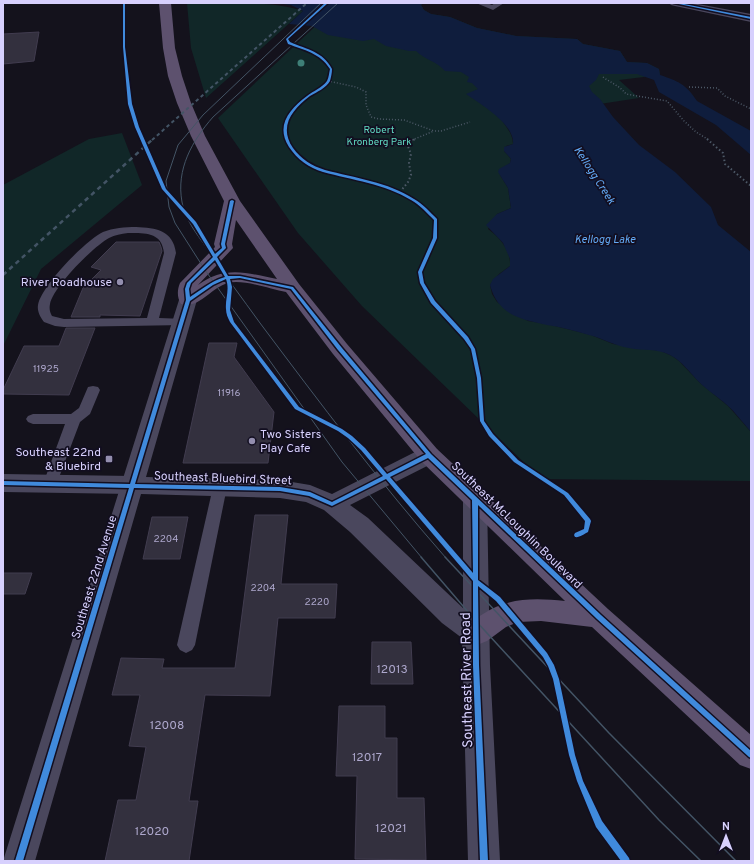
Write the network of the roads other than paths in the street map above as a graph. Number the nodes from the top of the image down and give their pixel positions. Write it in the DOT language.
graph roads {
  1 [pos="165,3"];
  2 [pos="480,3"];
  3 [pos="500,3"];
  4 [pos="675,3"];
  5 [pos="704,6"];
  6 [pos="751,18"];
  7 [pos="232,201"];
  8 [pos="292,288"];
  9 [pos="188,300"];
  10 [pos="152,322"];
  11 [pos="181,322"];
  12 [pos="92,390"];
  13 [pos="33,419"];
  14 [pos="74,419"];
  15 [pos="429,455"];
  16 [pos="3,483"];
  17 [pos="50,484"];
  18 [pos="132,485"];
  19 [pos="220,487"];
  20 [pos="476,498"];
  21 [pos="332,504"];
  22 [pos="599,617"];
  23 [pos="477,633"];
  24 [pos="186,645"];
  25 [pos="751,755"];
  26 [pos="19,861"];
  27 [pos="484,861"];
  1 -- 7 [label="main road, Southeast McLoughlin Boulevard"];
  2 -- 3 [label="lane"];
  4 -- 5 [label="street"];
  5 -- 6 [label="street"];
  7 -- 8 [label="main road, Southeast McLoughlin Boulevard"];
  7 -- 9 [label="main road"];
  8 -- 9 [label="main road"];
  8 -- 15 [label="main road, Southeast McLoughlin Boulevard"];
  9 -- 11 [label="street, Southeast 22nd Avenue"];
  10 -- 10 [label="lane"];
  10 -- 11 [label="lane"];
  11 -- 18 [label="street, Southeast 22nd Avenue"];
  12 -- 14 [label="lane"];
  13 -- 14 [label="lane"];
  14 -- 17 [label="lane"];
  15 -- 20 [label="main road, Southeast McLoughlin Boulevard"];
  15 -- 21 [label="street"];
  16 -- 17 [label="street, Southeast Bluebird Street"];
  17 -- 18 [label="street, Southeast Bluebird Street"];
  18 -- 19 [label="street, Southeast Bluebird Street"];
  18 -- 26 [label="street, Southeast 22nd Avenue"];
  19 -- 21 [label="street, Southeast Bluebird Street"];
  19 -- 24 [label="lane"];
  20 -- 22 [label="main road, Southeast McLoughlin Boulevard"];
  20 -- 23 [label="street, Southeast River Road"];
  21 -- 23 [label="street, Southeast Bluebird Street"];
  22 -- 23 [label="main road"];
  22 -- 25 [label="main road, Southeast McLoughlin Boulevard"];
  23 -- 27 [label="street, Southeast River Road"];
}
